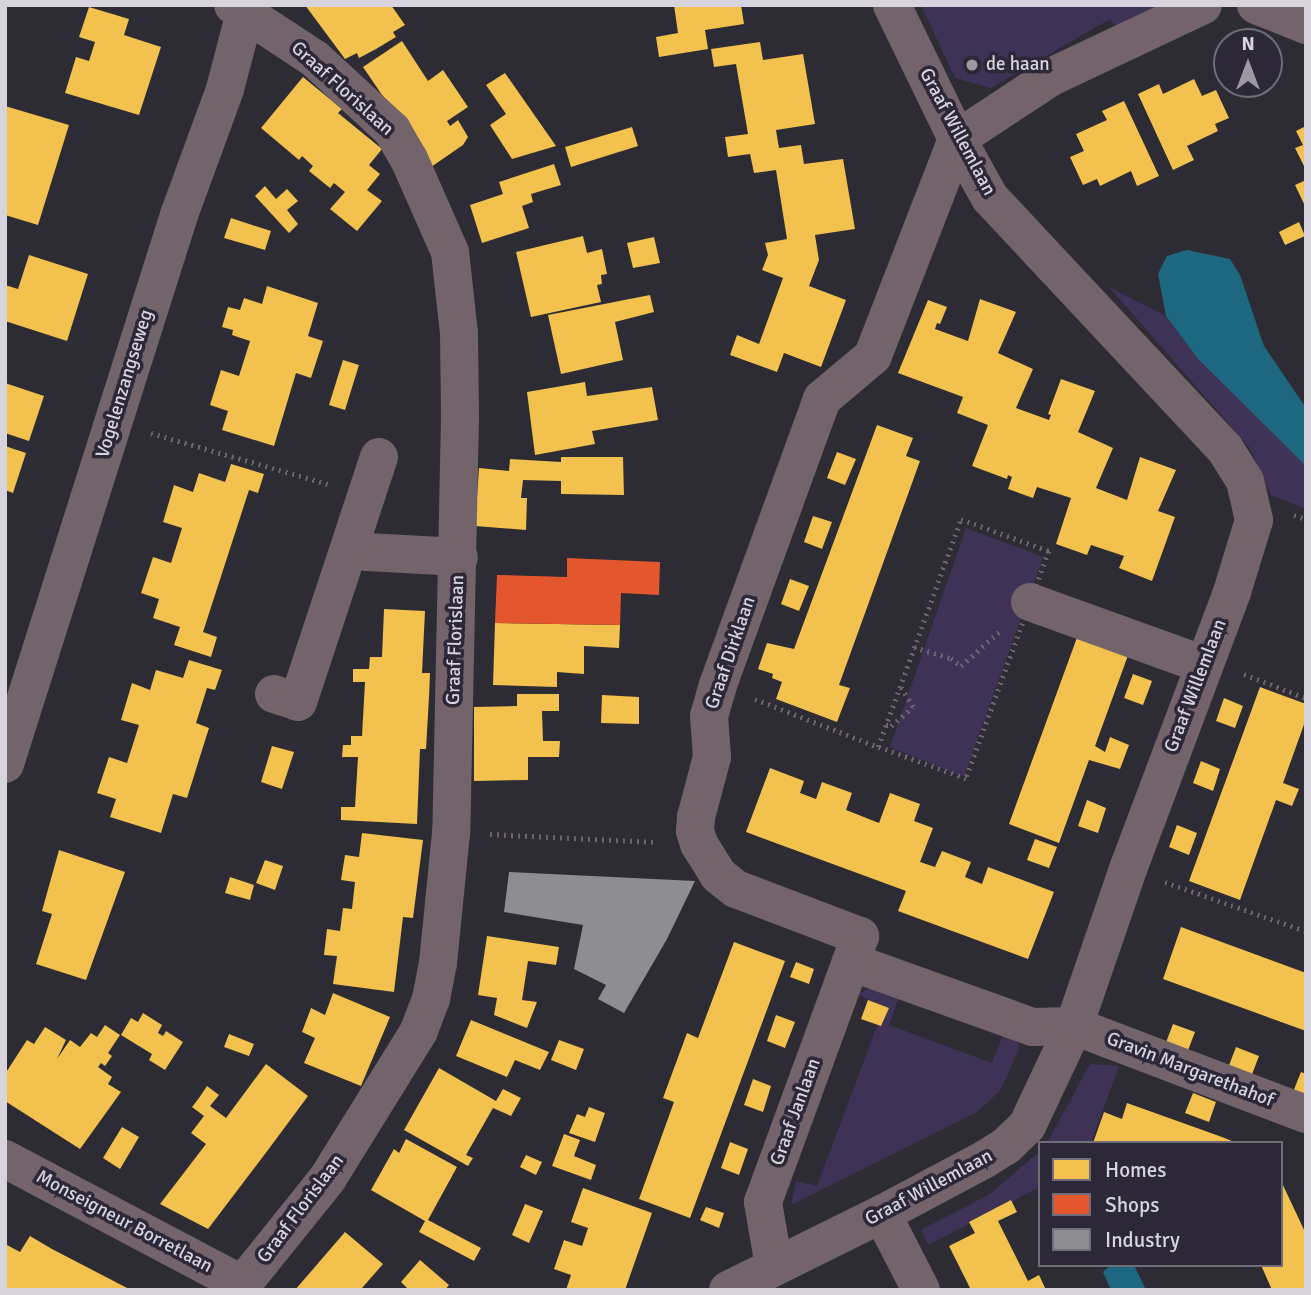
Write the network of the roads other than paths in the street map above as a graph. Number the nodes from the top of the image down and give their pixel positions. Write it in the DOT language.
graph roads {
  1 [pos="892,5"];
  2 [pos="1203,5"];
  3 [pos="1256,5"];
  4 [pos="242,7"];
  5 [pos="1306,25"];
  6 [pos="957,139"];
  7 [pos="379,457"];
  8 [pos="349,551"];
  9 [pos="459,557"];
  10 [pos="1021,613"];
  11 [pos="1205,662"];
  12 [pos="274,694"];
  13 [pos="5,764"];
  14 [pos="851,962"];
  15 [pos="1074,1026"];
  16 [pos="1306,1114"];
  17 [pos="5,1159"];
  18 [pos="882,1214"];
  19 [pos="774,1266"];
  20 [pos="241,1287"];
  21 [pos="728,1290"];
  22 [pos="921,1290"];
  1 -- 6 [label="street, Graaf Willemlaan"];
  2 -- 6 [label="street"];
  3 -- 5 [label="street"];
  4 -- 9 [label="street, Graaf Florislaan"];
  4 -- 13 [label="main road, Vogelenzangseweg"];
  6 -- 11 [label="street, Graaf Willemlaan"];
  6 -- 14 [label="street, Graaf Dirklaan"];
  7 -- 8 [label="street"];
  8 -- 9 [label="street"];
  8 -- 12 [label="street"];
  9 -- 20 [label="street, Graaf Florislaan"];
  10 -- 11 [label="street"];
  11 -- 15 [label="street, Graaf Willemlaan"];
  14 -- 15 [label="street"];
  14 -- 19 [label="street, Graaf Janlaan"];
  15 -- 16 [label="street, Gravin Margarethahof"];
  15 -- 18 [label="street, Graaf Willemlaan"];
  17 -- 20 [label="street, Monseigneur Borretlaan"];
  18 -- 19 [label="street, Graaf Willemlaan"];
  18 -- 22 [label="street"];
  19 -- 21 [label="street, Graaf Willemlaan"];
}
